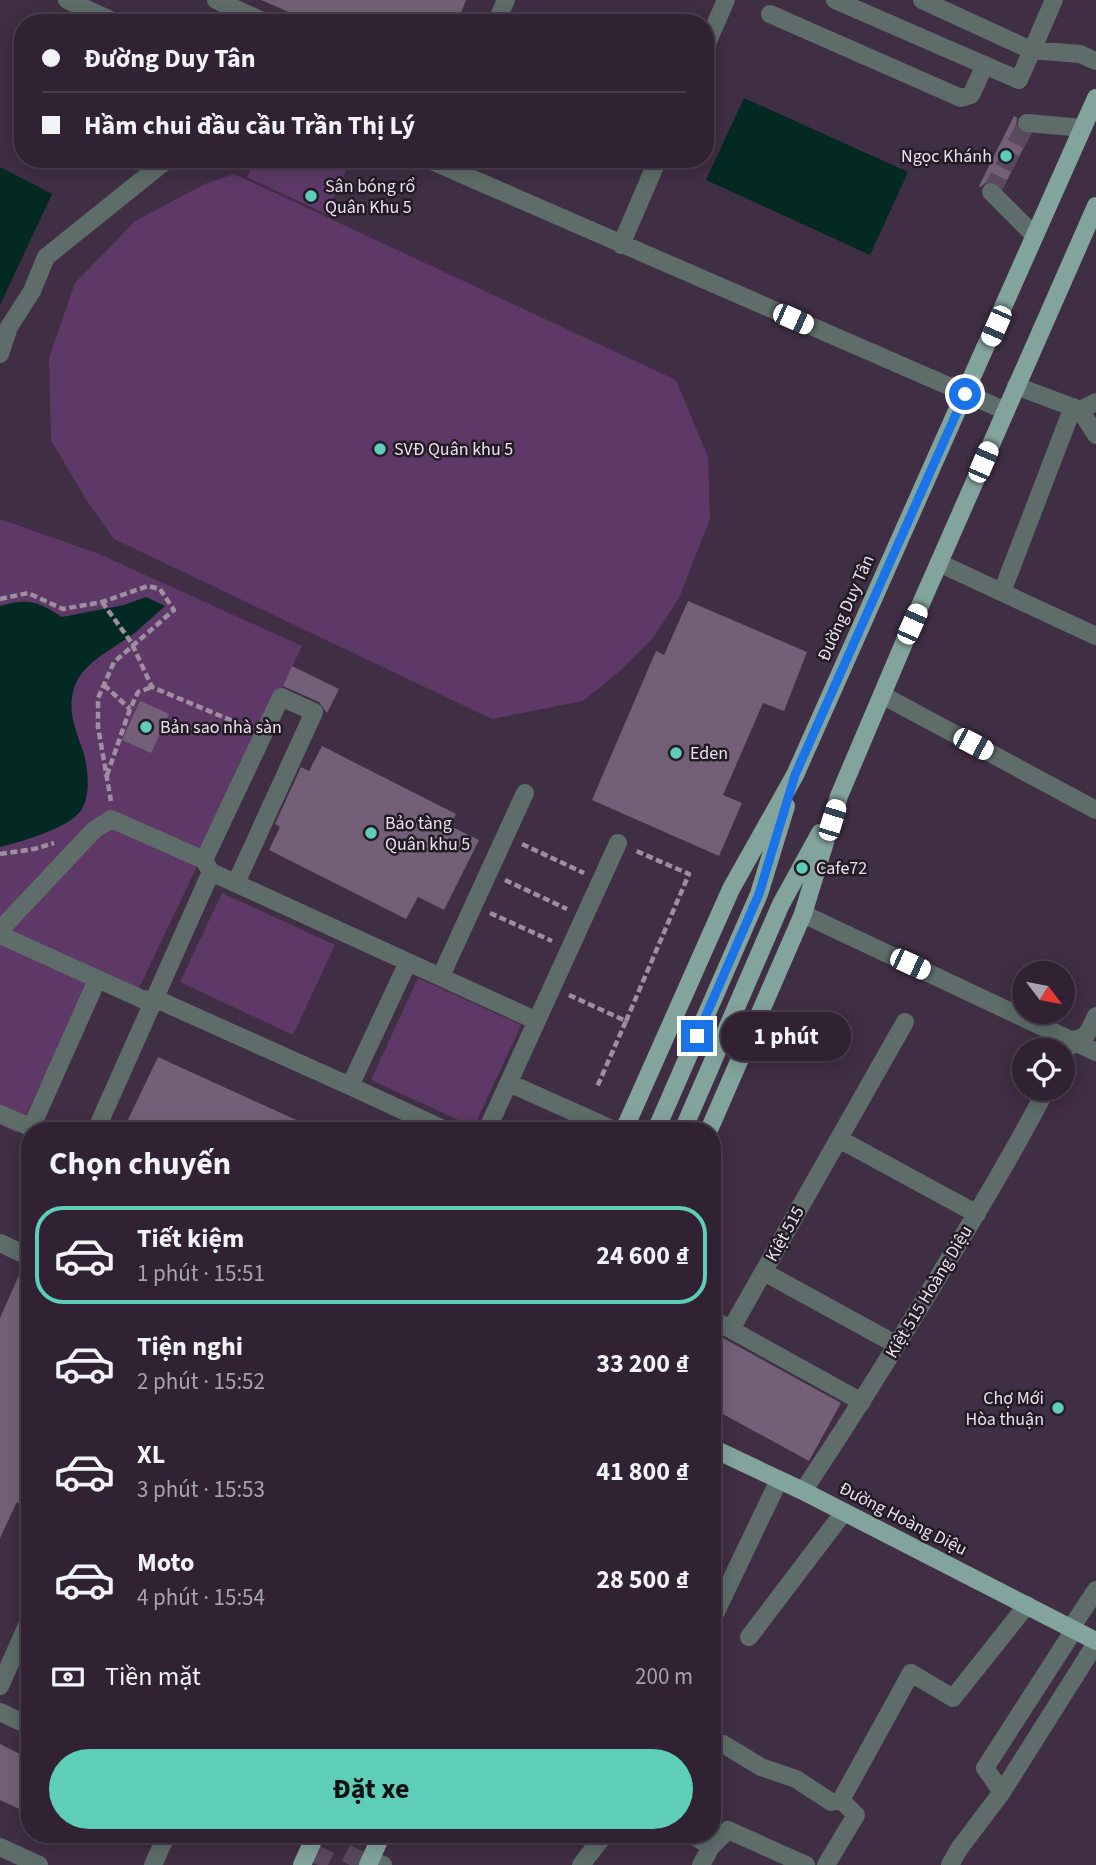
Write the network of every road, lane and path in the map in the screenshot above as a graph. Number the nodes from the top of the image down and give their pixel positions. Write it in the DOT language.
graph roads {
  1 [pos="67,0"];
  2 [pos="726,0"];
  3 [pos="835,0"];
  4 [pos="922,0"];
  5 [pos="1054,0"];
  6 [pos="227,2"];
  7 [pos="97,14"];
  8 [pos="250,14"];
  9 [pos="770,14"];
  10 [pos="714,27"];
  11 [pos="1031,50"];
  12 [pos="1096,61"];
  13 [pos="985,65"];
  14 [pos="1096,99"];
  15 [pos="1027,123"];
  16 [pos="1083,128"];
  17 [pos="157,168"];
  18 [pos="450,168"];
  19 [pos="654,168"];
  20 [pos="991,192"];
  21 [pos="1096,206"];
  22 [pos="1035,236"];
  23 [pos="621,245"];
  24 [pos="0,354"];
  25 [pos="1016,386"];
  26 [pos="965,394"];
  27 [pos="1083,406"];
  28 [pos="1006,411"];
  29 [pos="1096,435"];
  30 [pos="939,563"];
  31 [pos="1002,592"];
  32 [pos="0,599"];
  33 [pos="102,602"];
  34 [pos="1096,636"];
  35 [pos="132,644"];
  36 [pos="104,685"];
  37 [pos="152,687"];
  38 [pos="882,695"];
  39 [pos="130,709"];
  40 [pos="263,735"];
  41 [pos="795,775"];
  42 [pos="107,776"];
  43 [pos="525,793"];
  44 [pos="839,796"];
  45 [pos="1096,810"];
  46 [pos="114,820"];
  47 [pos="505,836"];
  48 [pos="618,843"];
  49 [pos="75,850"];
  50 [pos="0,854"];
  51 [pos="207,866"];
  52 [pos="489,872"];
  53 [pos="600,881"];
  54 [pos="236,883"];
  55 [pos="474,905"];
  56 [pos="803,914"];
  57 [pos="584,917"];
  58 [pos="0,930"];
  59 [pos="0,935"];
  60 [pos="569,949"];
  61 [pos="408,962"];
  62 [pos="441,976"];
  63 [pos="97,980"];
  64 [pos="552,988"];
  65 [pos="154,998"];
  66 [pos="1096,1016"];
  67 [pos="537,1020"];
  68 [pos="626,1021"];
  69 [pos="905,1022"];
  70 [pos="1068,1038"];
  71 [pos="1075,1040"];
  72 [pos="1075,1042"];
  73 [pos="1096,1052"];
  74 [pos="509,1083"];
  75 [pos="350,1086"];
  76 [pos="597,1087"];
  77 [pos="1040,1101"];
  78 [pos="0,1114"];
  79 [pos="37,1122"];
  80 [pos="100,1122"];
  81 [pos="428,1122"];
  82 [pos="491,1122"];
  83 [pos="596,1122"];
  84 [pos="628,1122"];
  85 [pos="659,1122"];
  86 [pos="687,1122"];
  87 [pos="712,1122"];
  88 [pos="21,1123"];
  89 [pos="839,1139"];
  90 [pos="977,1214"];
  91 [pos="0,1243"];
  92 [pos="21,1253"];
  93 [pos="764,1272"];
  94 [pos="721,1324"];
  95 [pos="731,1329"];
  96 [pos="897,1345"];
  97 [pos="862,1402"];
  98 [pos="721,1452"];
  99 [pos="779,1480"];
  100 [pos="803,1491"];
  101 [pos="844,1512"];
  102 [pos="1096,1590"];
  103 [pos="721,1601"];
  104 [pos="1027,1605"];
  105 [pos="1073,1629"];
  106 [pos="749,1637"];
  107 [pos="1096,1642"];
  108 [pos="21,1644"];
  109 [pos="0,1686"];
  110 [pos="0,1712"];
  111 [pos="21,1722"];
  112 [pos="721,1744"];
  113 [pos="1002,1792"];
  114 [pos="841,1800"];
  115 [pos="721,1837"];
  116 [pos="163,1843"];
  117 [pos="312,1843"];
  118 [pos="380,1843"];
  119 [pos="598,1843"];
  120 [pos="705,1843"];
  121 [pos="715,1843"];
  122 [pos="0,1847"];
  123 [pos="711,1847"];
  124 [pos="374,1863"];
  125 [pos="39,1865"];
  126 [pos="153,1865"];
  127 [pos="302,1865"];
  128 [pos="581,1865"];
  129 [pos="701,1865"];
  130 [pos="806,1865"];
  131 [pos="826,1865"];
  132 [pos="950,1865"];
  1 -- 7 [label="street"];
  2 -- 10 [label="street"];
  3 -- 13 [label="street"];
  4 -- 11 [label="street"];
  5 -- 11 [label="street"];
  6 -- 8 [label="street"];
  9 -- 13 [label="street"];
  11 -- 12 [label="street"];
  11 -- 13 [label="street"];
  14 -- 16 [label="main road, Đường Duy Tân"];
  15 -- 16 [label="street"];
  16 -- 22 [label="main road, Đường Duy Tân"];
  17 -- 24 [label="street"];
  18 -- 23 [label="street"];
  19 -- 23 [label="street"];
  20 -- 22 [label="street"];
  21 -- 25 [label="main road"];
  22 -- 26 [label="main road, Đường Duy Tân"];
  23 -- 26 [label="street"];
  25 -- 27 [label="street"];
  25 -- 28 [label="main road"];
  26 -- 28 [label="street"];
  26 -- 41 [label="main road, Đường Duy Tân"];
  27 -- 29 [label="street"];
  27 -- 31 [label="street"];
  28 -- 30 [label="main road"];
  30 -- 31 [label="street"];
  30 -- 38 [label="main road"];
  31 -- 34 [label="street"];
  32 -- 33 [label="path"];
  33 -- 35 [label="path"];
  33 -- 35 [label="path"];
  35 -- 36 [label="path"];
  35 -- 37 [label="path"];
  36 -- 39 [label="path"];
  36 -- 42 [label="path"];
  37 -- 39 [label="path"];
  37 -- 40 [label="path"];
  38 -- 44 [label="main road"];
  38 -- 45 [label="street"];
  39 -- 42 [label="path"];
  40 -- 51 [label="street"];
  40 -- 54 [label="street"];
  41 -- 84 [label="main road, Đường Duy Tân"];
  41 -- 85 [label="main road"];
  42 -- 46 [label="path"];
  43 -- 47 [label="street"];
  44 -- 56 [label="main road"];
  44 -- 86 [label="main road"];
  46 -- 49 [label="street"];
  46 -- 51 [label="street"];
  47 -- 52 [label="street"];
  47 -- 53 [label="path"];
  48 -- 53 [label="street"];
  48 -- 68 [label="path"];
  49 -- 50 [label="path"];
  49 -- 58 [label="street"];
  51 -- 54 [label="street"];
  51 -- 65 [label="street"];
  52 -- 55 [label="street"];
  52 -- 57 [label="path"];
  53 -- 57 [label="street"];
  54 -- 61 [label="street"];
  55 -- 60 [label="path"];
  55 -- 62 [label="street"];
  56 -- 70 [label="street"];
  56 -- 87 [label="main road"];
  57 -- 60 [label="street"];
  59 -- 63 [label="street"];
  60 -- 64 [label="street"];
  61 -- 62 [label="street"];
  61 -- 75 [label="street"];
  62 -- 67 [label="street"];
  63 -- 65 [label="street"];
  63 -- 79 [label="street"];
  64 -- 67 [label="street"];
  64 -- 68 [label="path"];
  65 -- 75 [label="street"];
  65 -- 80 [label="street"];
  66 -- 71 [label="street"];
  67 -- 74 [label="street"];
  68 -- 76 [label="path"];
  69 -- 89 [label="street, Kiệt 515"];
  72 -- 73 [label="street"];
  74 -- 82 [label="street"];
  74 -- 83 [label="street"];
  75 -- 81 [label="street"];
  77 -- 90 [label="street, Kiệt 515 Hoàng Diệu"];
  78 -- 88 [label="street"];
  89 -- 90 [label="street"];
  89 -- 93 [label="street, Kiệt 515"];
  90 -- 96 [label="street, Kiệt 515 Hoàng Diệu"];
  91 -- 92 [label="street"];
  93 -- 95 [label="street, Kiệt 515"];
  93 -- 96 [label="street"];
  94 -- 95 [label="street"];
  95 -- 97 [label="street"];
  96 -- 97 [label="street, Kiệt 515 Hoàng Diệu"];
  97 -- 100 [label="street, Kiệt 515 Hoàng Diệu"];
  98 -- 99 [label="main road, Đường Hoàng Diệu"];
  99 -- 100 [label="main road, Đường Hoàng Diệu"];
  99 -- 103 [label="street"];
  100 -- 101 [label="main road, Đường Hoàng Diệu"];
  101 -- 104 [label="main road, Đường Hoàng Diệu"];
  101 -- 106 [label="street"];
  102 -- 105 [label="street"];
  104 -- 105 [label="main road, Đường Hoàng Diệu"];
  104 -- 114 [label="street"];
  105 -- 107 [label="main road, Đường Hoàng Diệu"];
  105 -- 113 [label="street"];
  107 -- 113 [label="street"];
  108 -- 109 [label="street"];
  110 -- 111 [label="street"];
  112 -- 114 [label="street"];
  113 -- 132 [label="street"];
  114 -- 131 [label="street"];
  115 -- 130 [label="street"];
  116 -- 126 [label="street"];
  117 -- 127 [label="main road"];
  118 -- 124 [label="main road"];
  119 -- 128 [label="street"];
  120 -- 123 [label="street"];
  121 -- 123 [label="street"];
  122 -- 125 [label="street"];
  123 -- 129 [label="street"];
}
